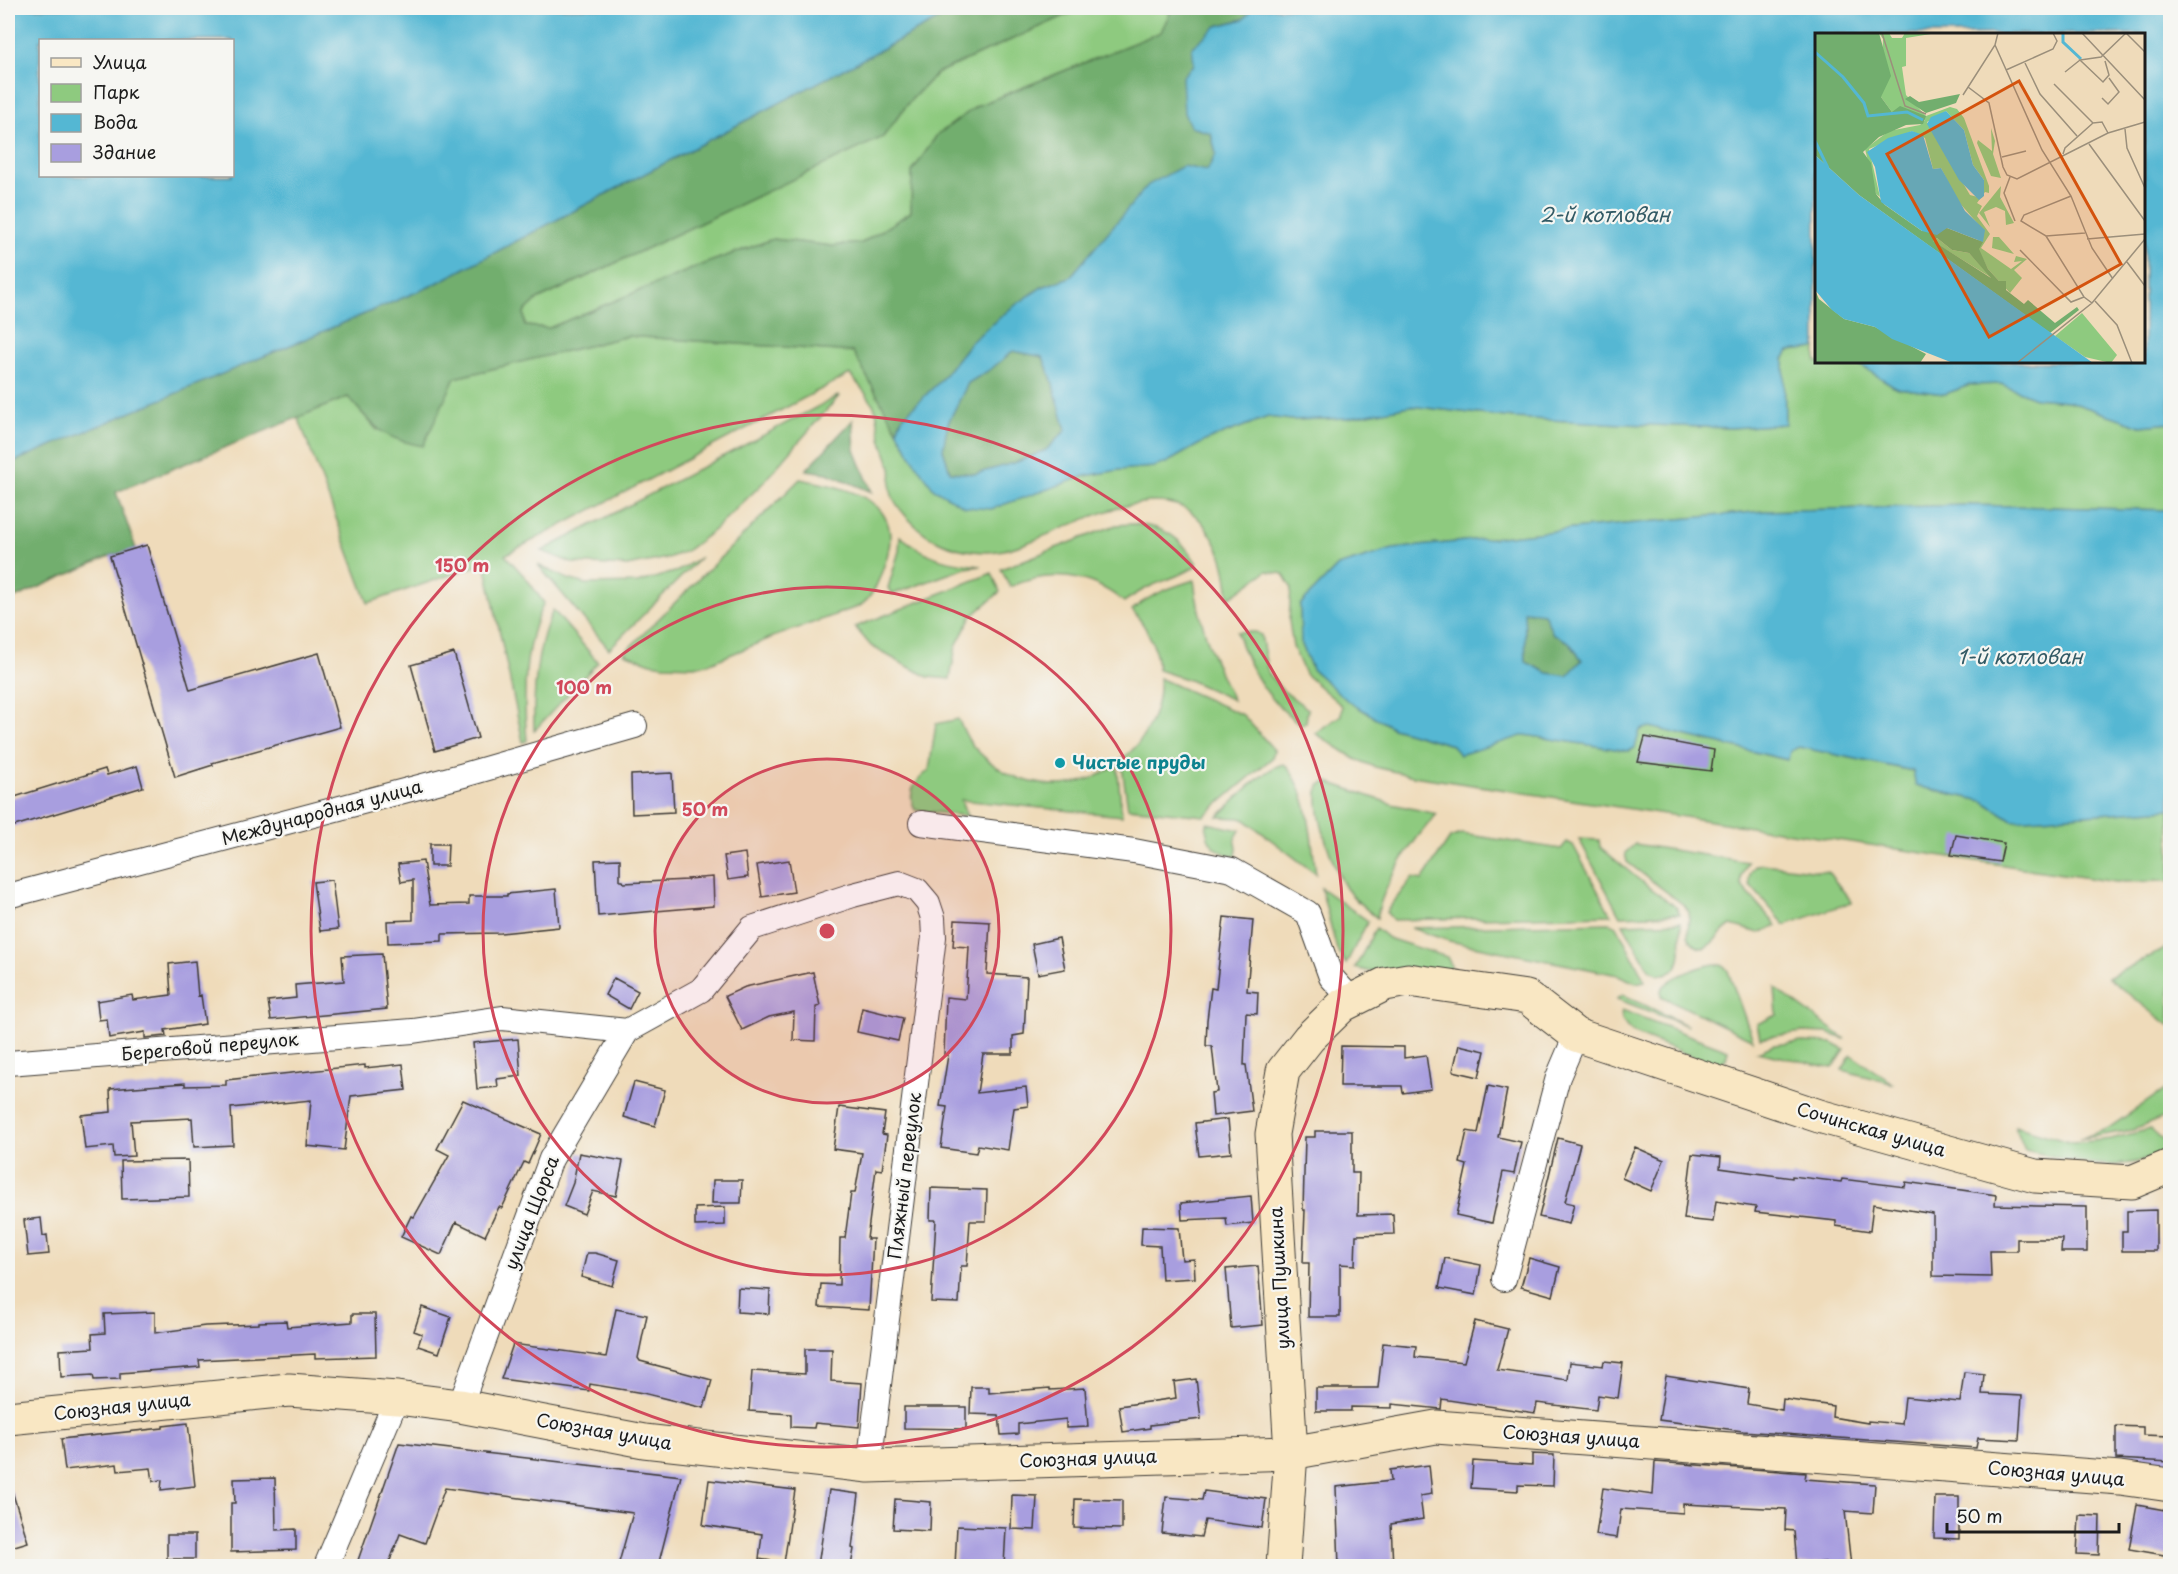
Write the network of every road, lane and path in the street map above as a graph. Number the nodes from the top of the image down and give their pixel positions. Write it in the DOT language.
graph roads {
  1 [pos="635,726"];
  2 [pos="921,823"];
  3 [pos="917,890"];
  4 [pos="8,896"];
  5 [pos="1344,1005"];
  6 [pos="627,1032"];
  7 [pos="1576,1035"];
  8 [pos="8,1063"];
  9 [pos="2170,1166"];
  10 [pos="1504,1279"];
  11 [pos="397,1398"];
  12 [pos="460,1406"];
  13 [pos="8,1418"];
  14 [pos="1291,1453"];
  15 [pos="869,1466"];
  16 [pos="2170,1485"];
  17 [pos="326,1566"];
  18 [pos="1283,1566"];
  1 -- 4 [label="street, Международная улица"];
  2 -- 5 [label="street"];
  3 -- 6 [label="street, улица Щорса"];
  3 -- 15 [label="street, Пляжный переулок"];
  5 -- 7 [label="street, Сочинская улица"];
  5 -- 14 [label="street, улица Пушкина"];
  6 -- 8 [label="street, Береговой переулок"];
  6 -- 12 [label="street, улица Щорса"];
  7 -- 9 [label="street, Сочинская улица"];
  7 -- 10 [label="street"];
  11 -- 12 [label="street, Союзная улица"];
  11 -- 13 [label="street, Союзная улица"];
  11 -- 17 [label="street"];
  12 -- 15 [label="street, Союзная улица"];
  14 -- 15 [label="street, Союзная улица"];
  14 -- 16 [label="street, Союзная улица"];
  14 -- 18 [label="street, улица Пушкина"];
}
